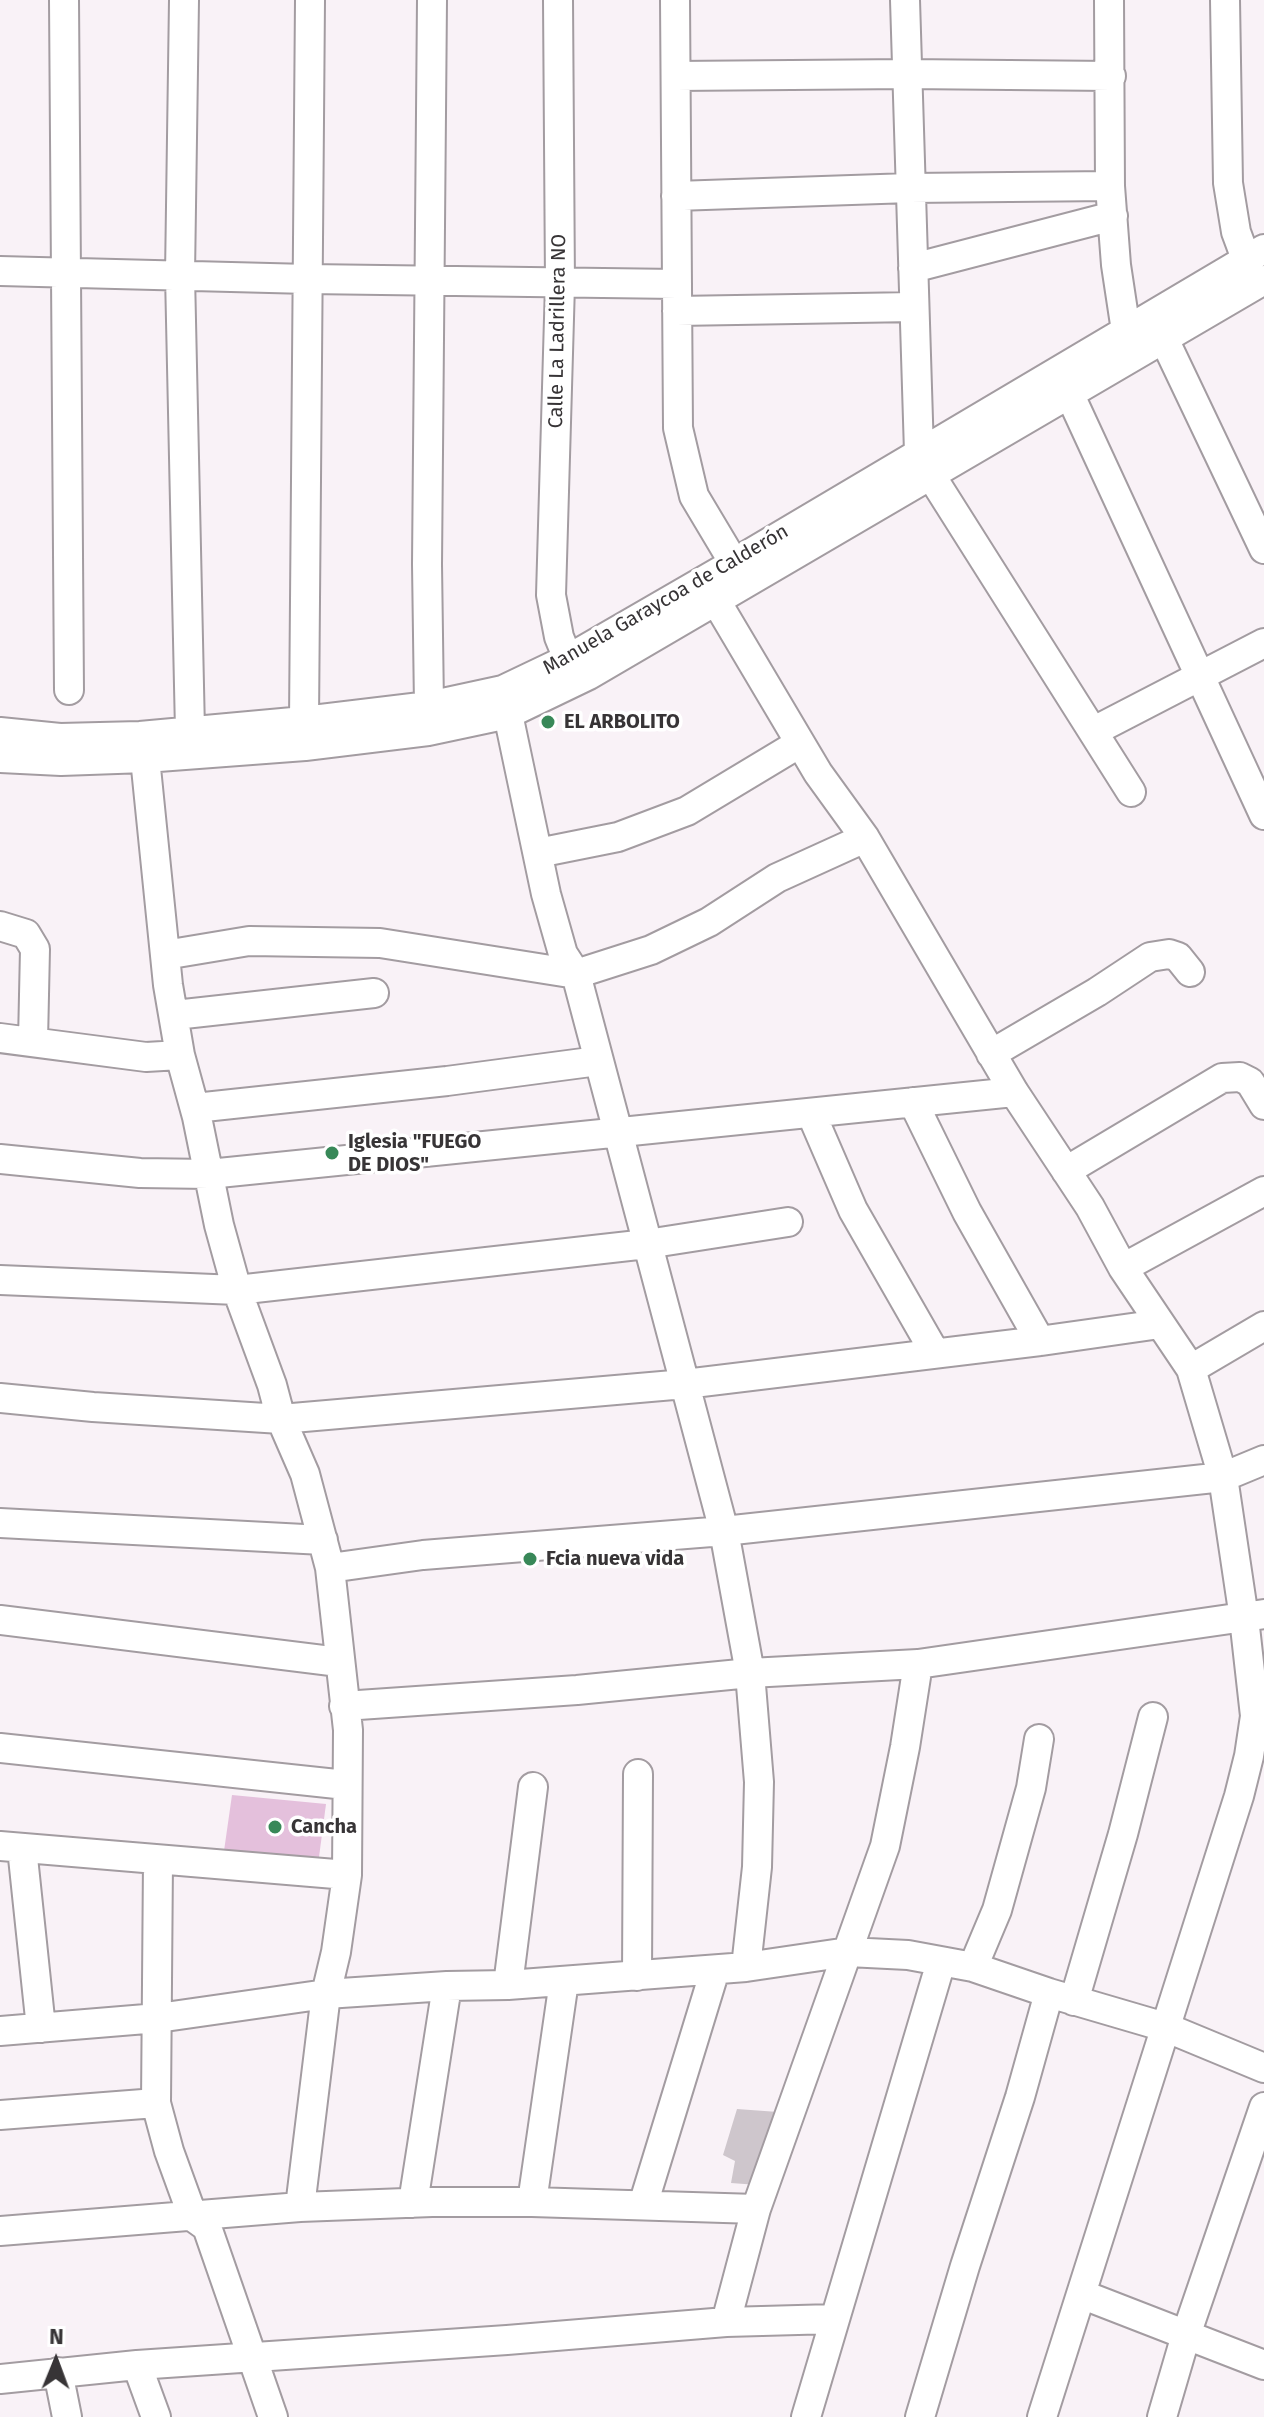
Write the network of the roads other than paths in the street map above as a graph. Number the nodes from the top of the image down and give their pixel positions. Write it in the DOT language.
graph roads {
  1 [pos="64,0"];
  2 [pos="184,0"];
  3 [pos="310,0"];
  4 [pos="432,0"];
  5 [pos="558,0"];
  6 [pos="675,0"];
  7 [pos="905,0"];
  8 [pos="1109,0"];
  9 [pos="1225,0"];
  10 [pos="907,74"];
  11 [pos="676,76"];
  12 [pos="1111,76"];
  13 [pos="1110,186"];
  14 [pos="910,188"];
  15 [pos="676,196"];
  16 [pos="1113,216"];
  17 [pos="913,268"];
  18 [pos="0,271"];
  19 [pos="64,271"];
  20 [pos="1260,272"];
  21 [pos="180,275"];
  22 [pos="308,279"];
  23 [pos="429,281"];
  24 [pos="560,284"];
  25 [pos="677,298"];
  26 [pos="914,307"];
  27 [pos="1126,331"];
  28 [pos="1164,339"];
  29 [pos="1069,393"];
  30 [pos="924,463"];
  31 [pos="1264,549"];
  32 [pos="734,563"];
  33 [pos="716,601"];
  34 [pos="1264,643"];
  35 [pos="568,659"];
  36 [pos="1200,674"];
  37 [pos="69,690"];
  38 [pos="429,706"];
  39 [pos="508,714"];
  40 [pos="304,721"];
  41 [pos="190,731"];
  42 [pos="1094,731"];
  43 [pos="0,732"];
  44 [pos="800,743"];
  45 [pos="0,758"];
  46 [pos="145,758"];
  47 [pos="1131,792"];
  48 [pos="1264,815"];
  49 [pos="857,828"];
  50 [pos="538,853"];
  51 [pos="0,926"];
  52 [pos="165,951"];
  53 [pos="569,964"];
  54 [pos="1190,972"];
  55 [pos="374,993"];
  56 [pos="175,1015"];
  57 [pos="0,1038"];
  58 [pos="33,1041"];
  59 [pos="991,1054"];
  60 [pos="180,1055"];
  61 [pos="598,1061"];
  62 [pos="1014,1092"];
  63 [pos="913,1102"];
  64 [pos="1264,1105"];
  65 [pos="195,1108"];
  66 [pos="811,1113"];
  67 [pos="616,1132"];
  68 [pos="0,1159"];
  69 [pos="1066,1171"];
  70 [pos="209,1174"];
  71 [pos="1264,1191"];
  72 [pos="788,1222"];
  73 [pos="647,1244"];
  74 [pos="1123,1268"];
  75 [pos="0,1280"];
  76 [pos="237,1290"];
  77 [pos="1160,1324"];
  78 [pos="1264,1326"];
  79 [pos="1040,1341"];
  80 [pos="935,1353"];
  81 [pos="1191,1369"];
  82 [pos="685,1384"];
  83 [pos="0,1398"];
  84 [pos="281,1419"];
  85 [pos="1264,1460"];
  86 [pos="1223,1477"];
  87 [pos="0,1523"];
  88 [pos="724,1531"];
  89 [pos="323,1540"];
  90 [pos="330,1568"];
  91 [pos="1254,1616"];
  92 [pos="0,1620"];
  93 [pos="339,1662"];
  94 [pos="918,1664"];
  95 [pos="750,1673"];
  96 [pos="344,1706"];
  97 [pos="1153,1717"];
  98 [pos="1039,1739"];
  99 [pos="0,1748"];
  100 [pos="638,1774"];
  101 [pos="346,1785"];
  102 [pos="533,1787"];
  103 [pos="11,1847"];
  104 [pos="158,1861"];
  105 [pos="347,1875"];
  106 [pos="848,1952"];
  107 [pos="941,1962"];
  108 [pos="746,1967"];
  109 [pos="973,1967"];
  110 [pos="715,1970"];
  111 [pos="637,1976"];
  112 [pos="564,1981"];
  113 [pos="508,1985"];
  114 [pos="447,1986"];
  115 [pos="326,1994"];
  116 [pos="1062,1997"];
  117 [pos="158,2018"];
  118 [pos="1165,2027"];
  119 [pos="41,2028"];
  120 [pos="0,2031"];
  121 [pos="1264,2068"];
  122 [pos="156,2103"];
  123 [pos="1264,2107"];
  124 [pos="0,2115"];
  125 [pos="532,2202"];
  126 [pos="413,2203"];
  127 [pos="643,2205"];
  128 [pos="300,2207"];
  129 [pos="756,2209"];
  130 [pos="193,2217"];
  131 [pos="0,2231"];
  132 [pos="1081,2294"];
  133 [pos="834,2319"];
  134 [pos="726,2322"];
  135 [pos="1186,2335"];
  136 [pos="252,2357"];
  137 [pos="137,2365"];
  138 [pos="1264,2365"];
  139 [pos="58,2372"];
  140 [pos="0,2379"];
  141 [pos="67,2417"];
  142 [pos="156,2417"];
  143 [pos="273,2417"];
  144 [pos="806,2417"];
  145 [pos="920,2417"];
  146 [pos="1042,2417"];
  147 [pos="1162,2417"];
  1 -- 19 [label="street"];
  2 -- 21 [label="street"];
  3 -- 22 [label="street"];
  4 -- 23 [label="street"];
  5 -- 24 [label="street, Calle La Ladrillera NO"];
  6 -- 11 [label="street"];
  7 -- 10 [label="street"];
  8 -- 12 [label="street"];
  9 -- 20 [label="street"];
  10 -- 11 [label="street"];
  10 -- 12 [label="street"];
  10 -- 14 [label="street"];
  11 -- 15 [label="street"];
  12 -- 13 [label="street"];
  13 -- 14 [label="street"];
  13 -- 16 [label="street"];
  14 -- 15 [label="street"];
  14 -- 17 [label="street"];
  15 -- 25 [label="street"];
  16 -- 17 [label="street"];
  16 -- 27 [label="street"];
  17 -- 26 [label="street"];
  18 -- 19 [label="street"];
  19 -- 21 [label="street"];
  19 -- 37 [label="street"];
  20 -- 27 [label="street, Manuela Garaycoa de Calderón"];
  20 -- 28 [label="street, Manuela Garaycoa de Calderón"];
  21 -- 22 [label="street"];
  21 -- 41 [label="street"];
  22 -- 23 [label="street"];
  22 -- 40 [label="street"];
  23 -- 24 [label="street"];
  23 -- 38 [label="street"];
  24 -- 25 [label="street"];
  24 -- 35 [label="street, Calle La Ladrillera NO"];
  25 -- 26 [label="street"];
  25 -- 32 [label="street"];
  26 -- 30 [label="street"];
  27 -- 30 [label="street, Manuela Garaycoa de Calderón"];
  28 -- 29 [label="street, Manuela Garaycoa de Calderón"];
  28 -- 31 [label="street"];
  29 -- 30 [label="street, Manuela Garaycoa de Calderón"];
  29 -- 36 [label="street"];
  30 -- 32 [label="street, Manuela Garaycoa de Calderón"];
  30 -- 33 [label="street, Manuela Garaycoa de Calderón"];
  30 -- 42 [label="street"];
  32 -- 35 [label="street, Manuela Garaycoa de Calderón"];
  33 -- 39 [label="street, Manuela Garaycoa de Calderón"];
  33 -- 44 [label="street"];
  34 -- 36 [label="street"];
  35 -- 38 [label="street, Manuela Garaycoa de Calderón"];
  36 -- 42 [label="street"];
  36 -- 48 [label="street"];
  38 -- 40 [label="street, Manuela Garaycoa de Calderón"];
  39 -- 46 [label="street, Manuela Garaycoa de Calderón"];
  39 -- 50 [label="street"];
  40 -- 41 [label="street, Manuela Garaycoa de Calderón"];
  41 -- 43 [label="street, Manuela Garaycoa de Calderón"];
  42 -- 47 [label="street"];
  44 -- 49 [label="street"];
  44 -- 50 [label="street"];
  45 -- 46 [label="street, Manuela Garaycoa de Calderón"];
  46 -- 52 [label="street"];
  49 -- 53 [label="street"];
  49 -- 59 [label="street"];
  50 -- 53 [label="street"];
  51 -- 58 [label="street"];
  52 -- 53 [label="street"];
  52 -- 56 [label="street"];
  53 -- 61 [label="street"];
  54 -- 59 [label="street"];
  55 -- 56 [label="street"];
  56 -- 60 [label="street"];
  57 -- 58 [label="street"];
  58 -- 60 [label="street"];
  59 -- 62 [label="street"];
  60 -- 65 [label="street"];
  61 -- 65 [label="street"];
  61 -- 67 [label="street"];
  62 -- 63 [label="street"];
  62 -- 69 [label="street"];
  63 -- 66 [label="street"];
  63 -- 79 [label="street"];
  64 -- 69 [label="street"];
  65 -- 70 [label="street"];
  66 -- 67 [label="street"];
  66 -- 80 [label="street"];
  67 -- 70 [label="street"];
  67 -- 73 [label="street"];
  68 -- 70 [label="street"];
  69 -- 74 [label="street"];
  70 -- 76 [label="street"];
  71 -- 74 [label="street"];
  72 -- 73 [label="street"];
  73 -- 76 [label="street"];
  73 -- 82 [label="street"];
  74 -- 77 [label="street"];
  75 -- 76 [label="street"];
  76 -- 84 [label="street"];
  77 -- 79 [label="street"];
  77 -- 81 [label="street"];
  78 -- 81 [label="street"];
  79 -- 80 [label="street"];
  80 -- 82 [label="street"];
  81 -- 86 [label="street"];
  82 -- 84 [label="street"];
  82 -- 88 [label="street"];
  83 -- 84 [label="street"];
  84 -- 89 [label="street"];
  85 -- 86 [label="street"];
  86 -- 88 [label="street"];
  86 -- 91 [label="street"];
  87 -- 89 [label="street"];
  88 -- 90 [label="street"];
  88 -- 95 [label="street"];
  89 -- 90 [label="street"];
  90 -- 93 [label="street"];
  91 -- 94 [label="street"];
  91 -- 118 [label="street"];
  92 -- 93 [label="street"];
  93 -- 96 [label="street"];
  94 -- 95 [label="street"];
  94 -- 106 [label="street"];
  95 -- 96 [label="street"];
  95 -- 108 [label="street"];
  96 -- 101 [label="street"];
  97 -- 116 [label="street"];
  98 -- 109 [label="street"];
  99 -- 101 [label="street"];
  100 -- 111 [label="street"];
  101 -- 105 [label="street"];
  102 -- 113 [label="street"];
  103 -- 104 [label="street"];
  103 -- 119 [label="street"];
  104 -- 105 [label="street"];
  104 -- 117 [label="street"];
  105 -- 115 [label="street"];
  106 -- 107 [label="street"];
  106 -- 108 [label="street"];
  106 -- 129 [label="street"];
  107 -- 109 [label="street"];
  107 -- 133 [label="street"];
  108 -- 110 [label="street"];
  109 -- 116 [label="street"];
  110 -- 111 [label="street"];
  110 -- 127 [label="street"];
  111 -- 112 [label="street"];
  112 -- 113 [label="street"];
  112 -- 125 [label="street"];
  113 -- 114 [label="street"];
  114 -- 115 [label="street"];
  114 -- 126 [label="street"];
  115 -- 117 [label="street"];
  115 -- 128 [label="street"];
  116 -- 118 [label="street"];
  116 -- 145 [label="street"];
  117 -- 119 [label="street"];
  117 -- 122 [label="street"];
  118 -- 121 [label="street"];
  118 -- 132 [label="street"];
  119 -- 120 [label="street"];
  122 -- 124 [label="street"];
  122 -- 130 [label="street"];
  123 -- 135 [label="street"];
  125 -- 126 [label="street"];
  125 -- 127 [label="street"];
  126 -- 128 [label="street"];
  127 -- 129 [label="street"];
  128 -- 130 [label="street"];
  129 -- 134 [label="street"];
  130 -- 131 [label="street"];
  130 -- 136 [label="street"];
  132 -- 135 [label="street"];
  132 -- 146 [label="street"];
  133 -- 134 [label="street"];
  133 -- 144 [label="street"];
  134 -- 136 [label="street"];
  135 -- 138 [label="street"];
  135 -- 147 [label="street"];
  136 -- 137 [label="street"];
  136 -- 143 [label="street"];
  137 -- 139 [label="street"];
  137 -- 142 [label="street"];
  139 -- 140 [label="street"];
  139 -- 141 [label="street"];
}
